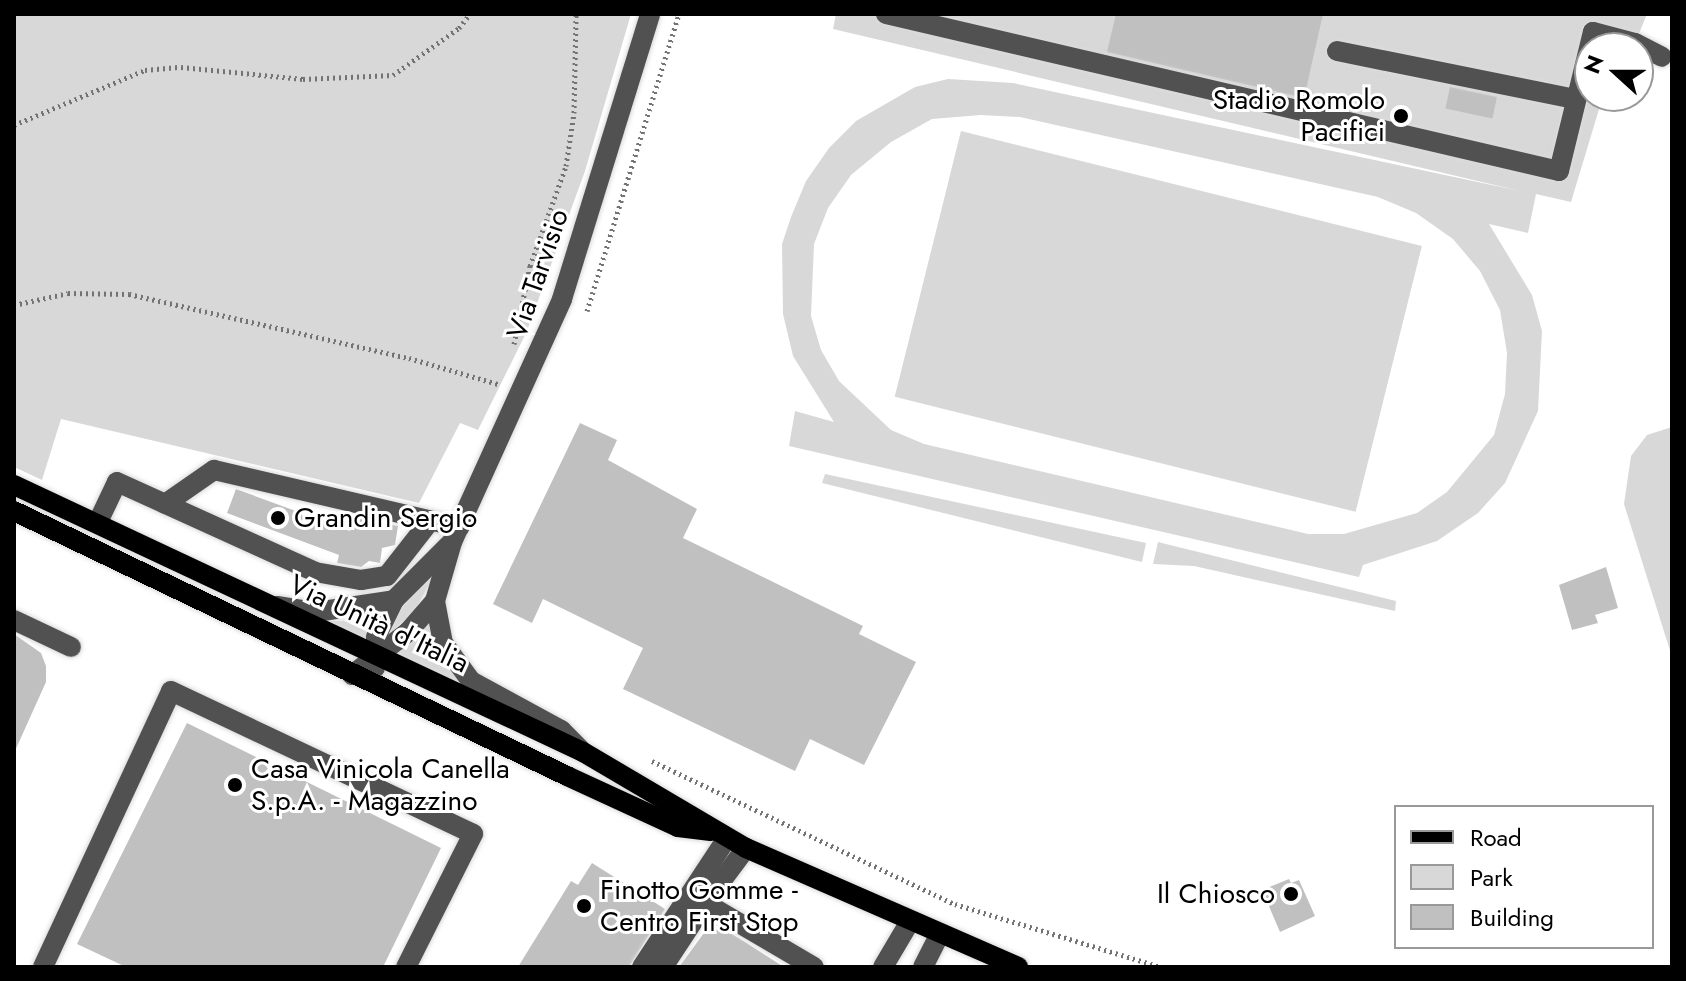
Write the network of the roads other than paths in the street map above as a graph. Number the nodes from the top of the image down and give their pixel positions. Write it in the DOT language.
graph roads {
  1 [pos="650,14"];
  2 [pos="886,14"];
  3 [pos="1337,51"];
  4 [pos="1654,53"];
  5 [pos="1662,57"];
  6 [pos="1574,99"];
  7 [pos="14,485"];
  8 [pos="165,504"];
  9 [pos="14,511"];
  10 [pos="430,521"];
  11 [pos="98,522"];
  12 [pos="456,535"];
  13 [pos="394,600"];
  14 [pos="435,601"];
  15 [pos="272,605"];
  16 [pos="14,620"];
  17 [pos="71,647"];
  18 [pos="377,656"];
  19 [pos="352,675"];
  20 [pos="375,686"];
  21 [pos="583,752"];
  22 [pos="719,834"];
  23 [pos="746,848"];
  24 [pos="705,903"];
  25 [pos="909,923"];
  26 [pos="939,936"];
  27 [pos="43,967"];
  28 [pos="406,967"];
  29 [pos="642,967"];
  30 [pos="663,967"];
  31 [pos="814,967"];
  32 [pos="883,967"];
  33 [pos="923,967"];
  34 [pos="1018,967"];
  1 -- 12 [label="street, Via Tarvisio"];
  2 -- 6 [label="street"];
  3 -- 6 [label="street"];
  4 -- 5 [label="street"];
  7 -- 11 [label="main road, Via Unità d'Italia"];
  8 -- 10 [label="street"];
  8 -- 10 [label="street"];
  8 -- 11 [label="street"];
  9 -- 19 [label="main road, Via Unità d'Italia"];
  10 -- 12 [label="street"];
  11 -- 15 [label="main road, Via Unità d'Italia"];
  12 -- 13 [label="street, Via Tarvisio"];
  12 -- 14 [label="street, Via Tarvisio"];
  13 -- 15 [label="street"];
  13 -- 18 [label="street, Via Tarvisio"];
  14 -- 18 [label="street, Via Tarvisio"];
  14 -- 21 [label="street, Via Tarvisio"];
  15 -- 18 [label="main road, Via Unità d'Italia"];
  16 -- 17 [label="street"];
  18 -- 19 [label="street, Via Tarvisio"];
  18 -- 20 [label="street, Via Tarvisio"];
  18 -- 21 [label="main road, Via Unità d'Italia"];
  19 -- 20 [label="main road, Via Unità d'Italia"];
  20 -- 22 [label="main road, Via Unità d'Italia"];
  21 -- 22 [label="main road, Via Unità d'Italia"];
  22 -- 23 [label="main road, Via Unità d'Italia"];
  22 -- 29 [label="street"];
  23 -- 24 [label="street"];
  23 -- 25 [label="main road, Via Unità d'Italia"];
  24 -- 30 [label="street"];
  24 -- 31 [label="street"];
  25 -- 26 [label="main road, Via Unità d'Italia"];
  25 -- 32 [label="street"];
  26 -- 33 [label="street"];
  26 -- 34 [label="main road, Via Unità d'Italia"];
  27 -- 28 [label="street"];
}
